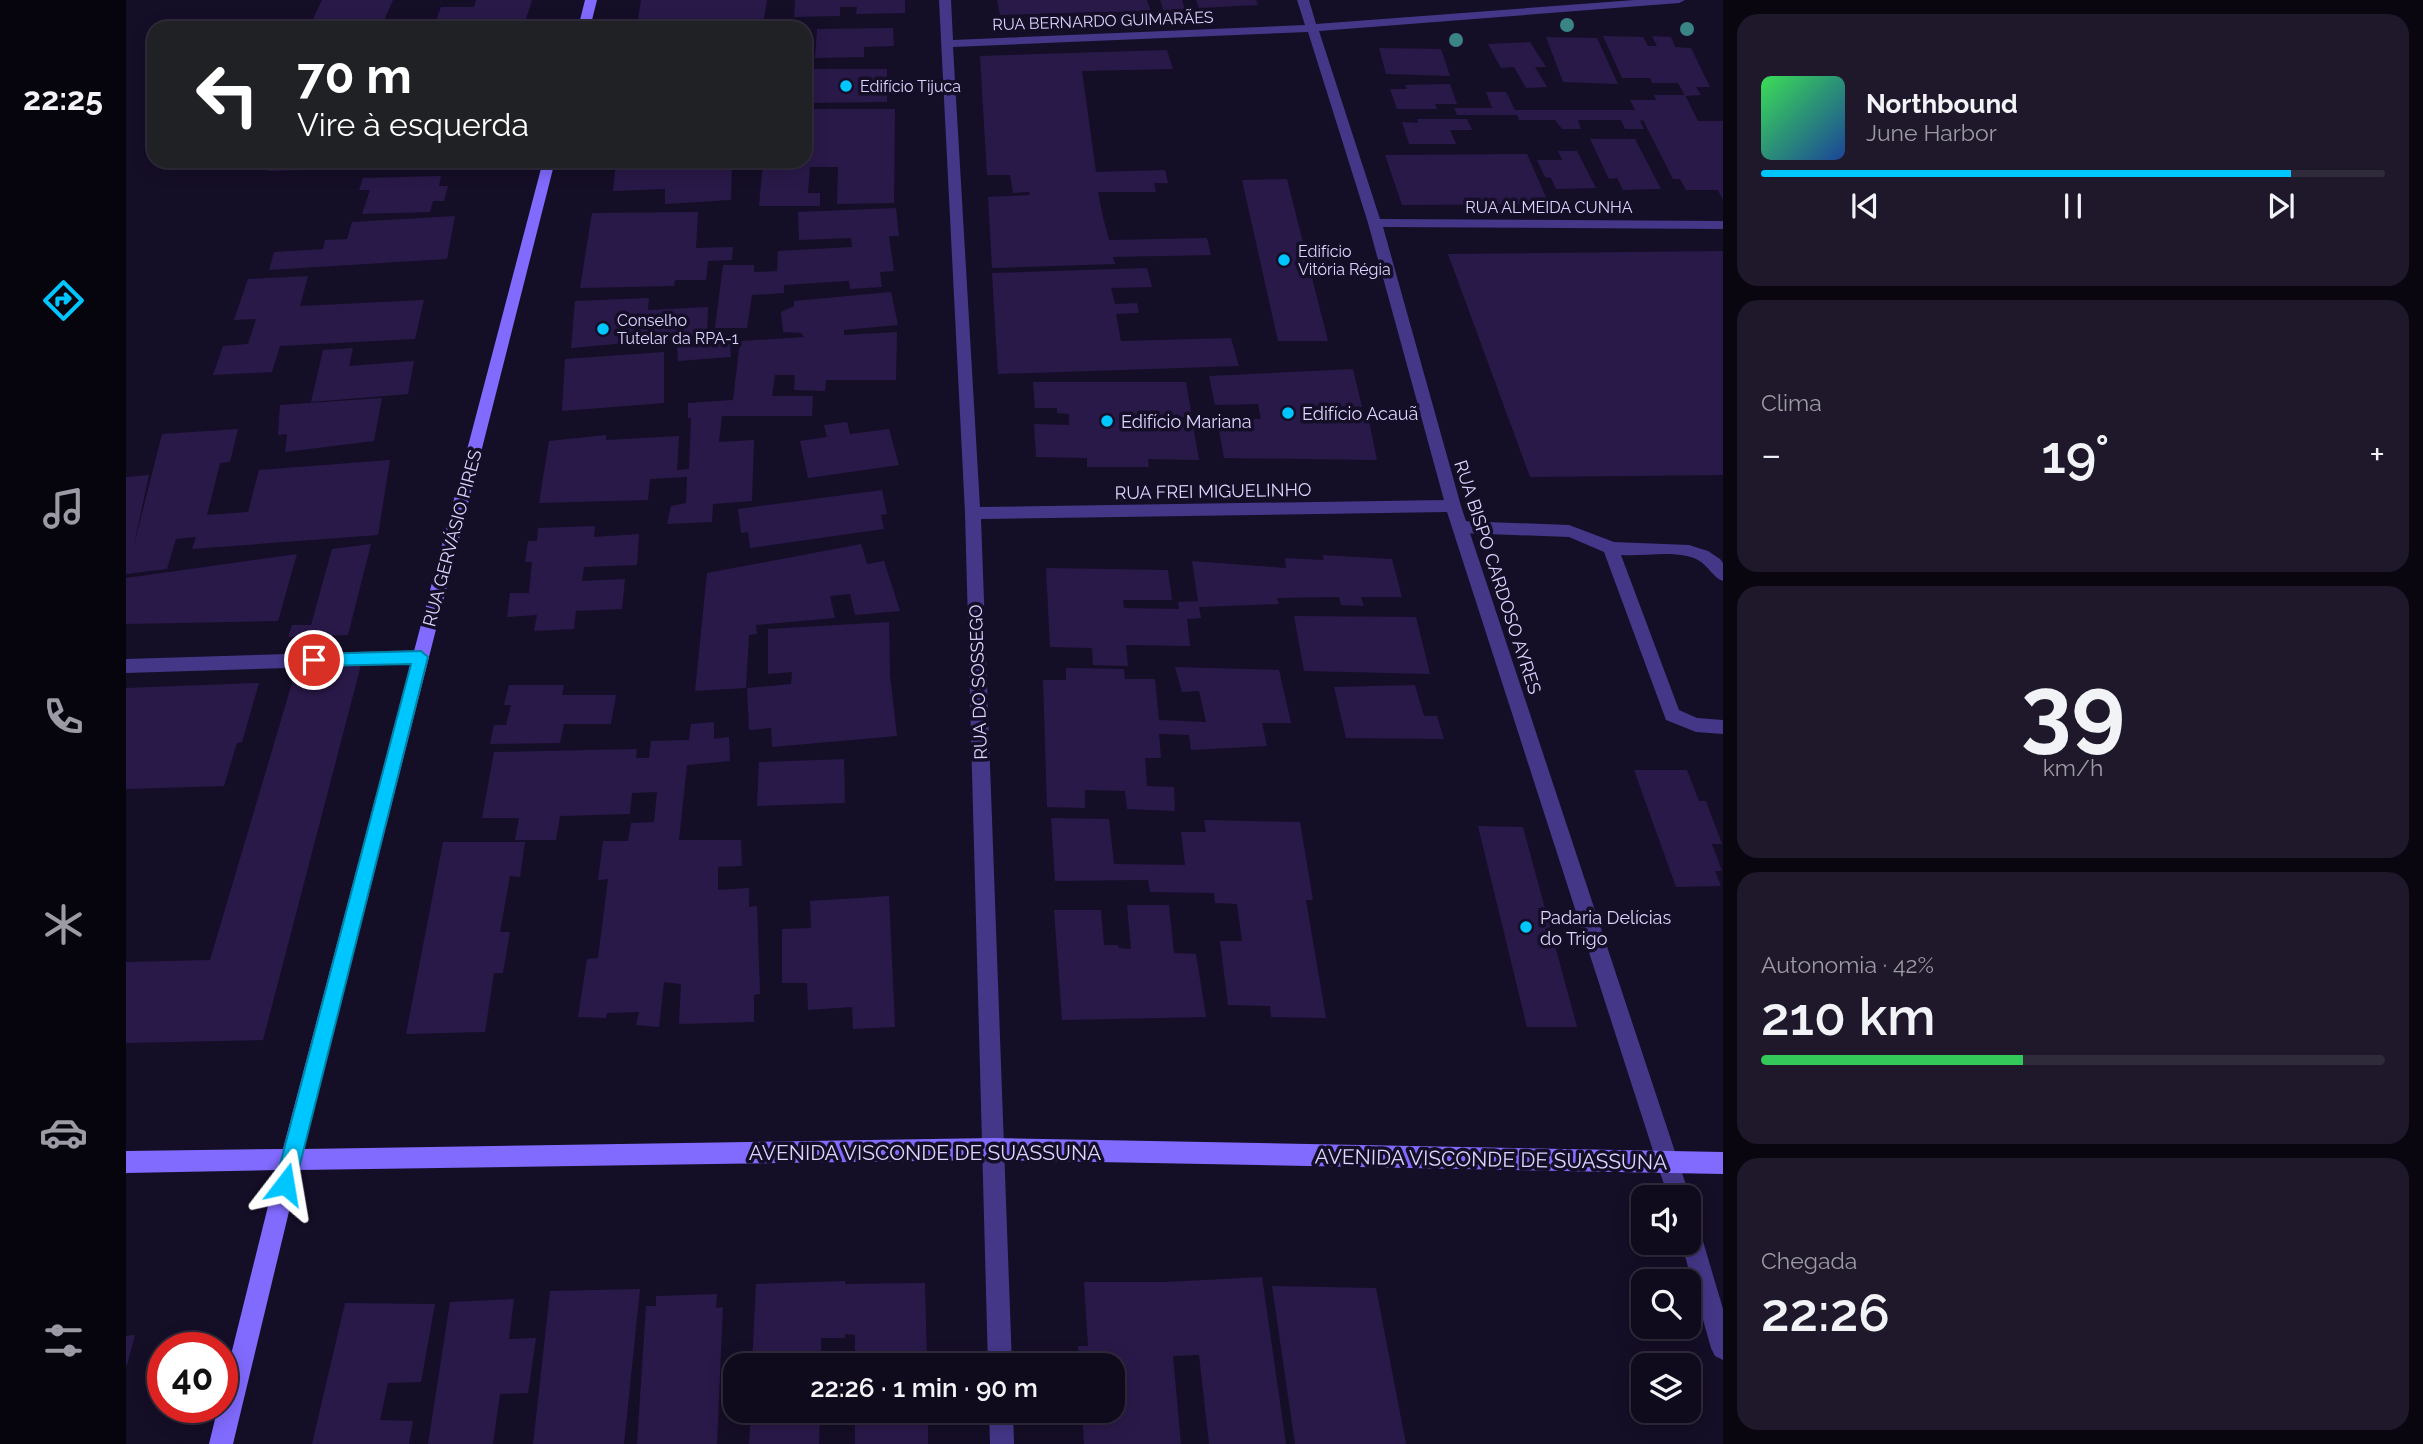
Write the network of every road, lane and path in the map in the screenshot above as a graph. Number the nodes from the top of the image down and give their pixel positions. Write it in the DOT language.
graph roads {
  1 [pos="591,0"];
  2 [pos="945,0"];
  3 [pos="1304,0"];
  4 [pos="1679,0"];
  5 [pos="586,21"];
  6 [pos="1312,28"];
  7 [pos="947,44"];
  8 [pos="548,168"];
  9 [pos="1375,223"];
  10 [pos="1723,225"];
  11 [pos="1453,506"];
  12 [pos="973,513"];
  13 [pos="1460,527"];
  14 [pos="1611,548"];
  15 [pos="1723,575"];
  16 [pos="421,657"];
  17 [pos="126,666"];
  18 [pos="1723,727"];
  19 [pos="994,1149"];
  20 [pos="291,1158"];
  21 [pos="126,1162"];
  22 [pos="1669,1162"];
  23 [pos="1723,1163"];
  24 [pos="1676,1185"];
  25 [pos="1696,1255"];
  26 [pos="1723,1348"];
  27 [pos="1000,1353"];
  28 [pos="1001,1423"];
  29 [pos="221,1444"];
  30 [pos="1002,1444"];
  1 -- 5 [label="street"];
  2 -- 7 [label="street, RUA DO SOSSEGO"];
  3 -- 6 [label="street, RUA BISPO CARDOSO AYRES"];
  4 -- 6 [label="street, RUA BERNARDO GUIMARÃES"];
  6 -- 7 [label="street, RUA BERNARDO GUIMARÃES"];
  6 -- 9 [label="street, RUA BISPO CARDOSO AYRES"];
  7 -- 12 [label="street, RUA DO SOSSEGO"];
  8 -- 16 [label="street, RUA GERVÁSIO PIRES"];
  9 -- 10 [label="street, RUA ALMEIDA CUNHA"];
  9 -- 11 [label="street, RUA BISPO CARDOSO AYRES"];
  11 -- 12 [label="street, RUA FREI MIGUELINHO"];
  11 -- 13 [label="street, RUA BISPO CARDOSO AYRES"];
  12 -- 19 [label="street, RUA DO SOSSEGO"];
  13 -- 14 [label="street"];
  13 -- 22 [label="street, RUA BISPO CARDOSO AYRES"];
  14 -- 15 [label="street"];
  14 -- 18 [label="street"];
  16 -- 17 [label="street"];
  16 -- 20 [label="street, RUA GERVÁSIO PIRES"];
  19 -- 20 [label="street, AVENIDA VISCONDE DE SUASSUNA"];
  19 -- 22 [label="street, AVENIDA VISCONDE DE SUASSUNA"];
  19 -- 27 [label="street, RUA DO SOSSEGO"];
  20 -- 21 [label="street, AVENIDA VISCONDE DE SUASSUNA"];
  20 -- 29 [label="street, RUA GERVÁSIO PIRES"];
  22 -- 23 [label="street, AVENIDA VISCONDE DE SUASSUNA"];
  22 -- 24 [label="street, RUA BISPO CARDOSO AYRES"];
  25 -- 26 [label="street"];
  28 -- 30 [label="street"];
}
